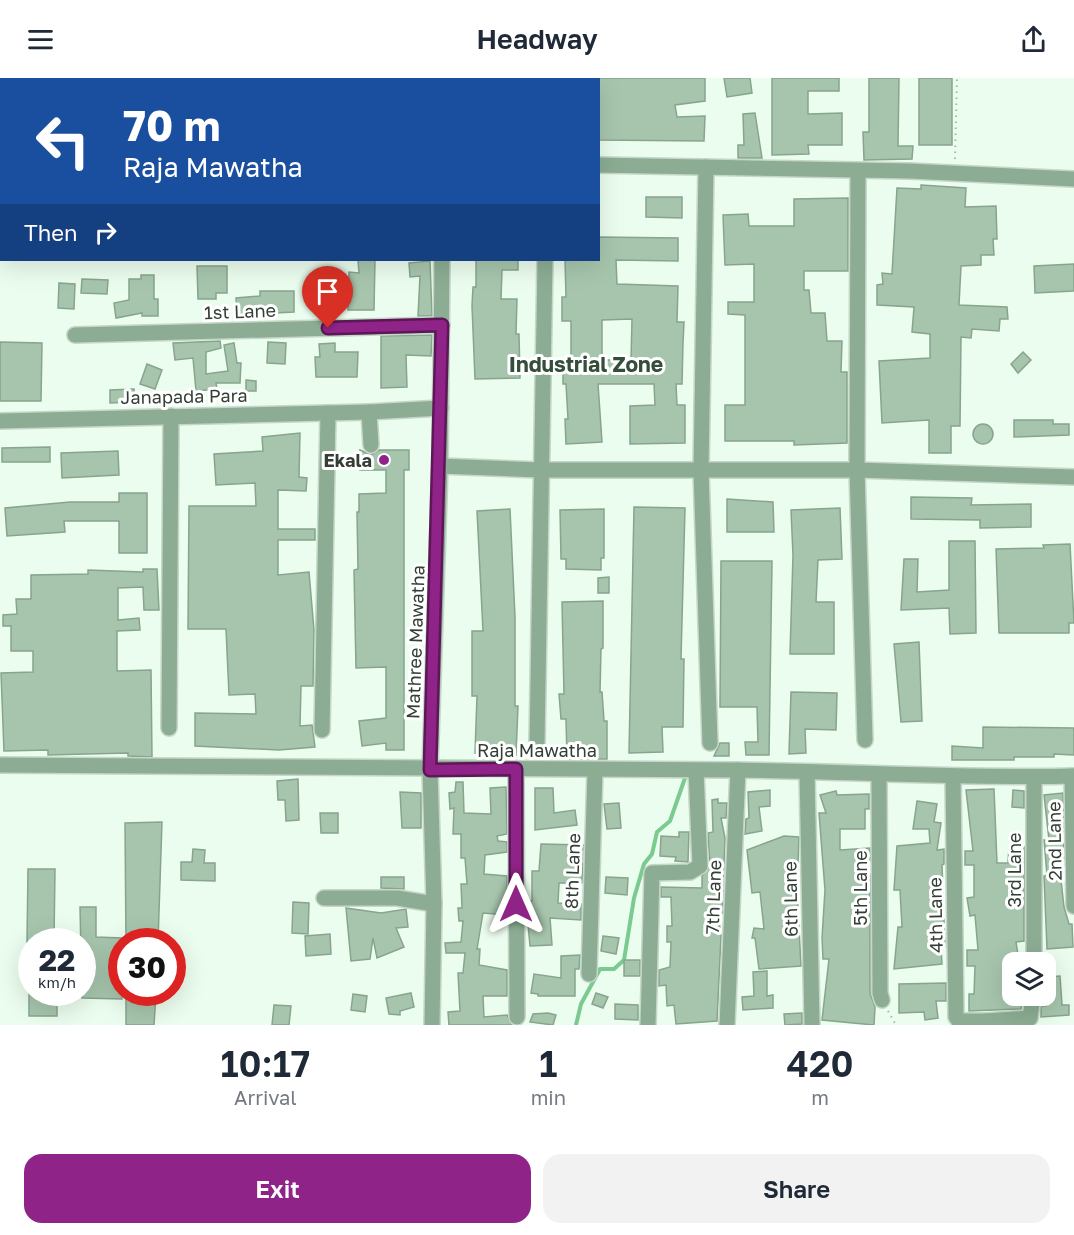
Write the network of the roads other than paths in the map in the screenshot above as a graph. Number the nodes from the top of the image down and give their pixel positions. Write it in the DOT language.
graph roads {
  1 [pos="600,165"];
  2 [pos="706,167"];
  3 [pos="858,172"];
  4 [pos="1074,179"];
  5 [pos="442,261"];
  6 [pos="545,261"];
  7 [pos="442,325"];
  8 [pos="75,335"];
  9 [pos="441,408"];
  10 [pos="369,412"];
  11 [pos="328,413"];
  12 [pos="171,416"];
  13 [pos="0,421"];
  14 [pos="371,445"];
  15 [pos="440,466"];
  16 [pos="540,470"];
  17 [pos="857,470"];
  18 [pos="701,471"];
  19 [pos="1074,477"];
  20 [pos="169,728"];
  21 [pos="322,730"];
  22 [pos="865,740"];
  23 [pos="710,743"];
  24 [pos="537,744"];
  25 [pos="0,765"];
  26 [pos="516,769"];
  27 [pos="430,770"];
  28 [pos="595,770"];
  29 [pos="738,770"];
  30 [pos="696,771"];
  31 [pos="807,772"];
  32 [pos="879,774"];
  33 [pos="1073,776"];
  34 [pos="953,777"];
  35 [pos="1034,777"];
  36 [pos="324,898"];
  37 [pos="434,904"];
  38 [pos="1074,906"];
  39 [pos="1034,952"];
  40 [pos="589,975"];
  41 [pos="882,1000"];
  42 [pos="1032,1006"];
  43 [pos="517,1017"];
  44 [pos="985,1023"];
  45 [pos="432,1025"];
  46 [pos="648,1025"];
  47 [pos="727,1025"];
  48 [pos="812,1025"];
  1 -- 2 [label="street"];
  2 -- 3 [label="street"];
  2 -- 18 [label="street"];
  3 -- 4 [label="street"];
  3 -- 17 [label="street"];
  5 -- 7 [label="street, Mathree Mawatha"];
  6 -- 16 [label="street"];
  7 -- 8 [label="street, 1st Lane"];
  7 -- 9 [label="street, Mathree Mawatha"];
  9 -- 10 [label="street, Janapada Para"];
  9 -- 15 [label="street, Mathree Mawatha"];
  10 -- 11 [label="street, Janapada Para"];
  10 -- 14 [label="street"];
  11 -- 12 [label="street, Janapada Para"];
  11 -- 21 [label="street"];
  12 -- 13 [label="street, Janapada Para"];
  12 -- 20 [label="street"];
  15 -- 16 [label="street"];
  15 -- 27 [label="street, Mathree Mawatha"];
  16 -- 18 [label="street"];
  16 -- 24 [label="street"];
  17 -- 18 [label="street"];
  17 -- 19 [label="street"];
  17 -- 22 [label="street"];
  18 -- 23 [label="street"];
  25 -- 27 [label="street, Raja Mawatha"];
  26 -- 27 [label="street, Raja Mawatha"];
  26 -- 28 [label="street, Raja Mawatha"];
  26 -- 43 [label="street"];
  27 -- 37 [label="street, Mathree Mawatha"];
  28 -- 30 [label="street, Raja Mawatha"];
  28 -- 40 [label="street, 8th Lane"];
  29 -- 30 [label="street, Raja Mawatha"];
  29 -- 31 [label="street, Raja Mawatha"];
  29 -- 47 [label="street, 7th Lane"];
  30 -- 46 [label="street"];
  31 -- 32 [label="street, Raja Mawatha"];
  31 -- 48 [label="street, 6th Lane"];
  32 -- 34 [label="street, Raja Mawatha"];
  32 -- 41 [label="street, 5th Lane"];
  33 -- 35 [label="street, Raja Mawatha"];
  33 -- 38 [label="street, 2nd Lane"];
  34 -- 35 [label="street, Raja Mawatha"];
  34 -- 44 [label="street, 4th Lane"];
  35 -- 39 [label="street, 3rd Lane"];
  36 -- 37 [label="street"];
  37 -- 45 [label="street, Mathree Mawatha"];
  42 -- 44 [label="street"];
}
